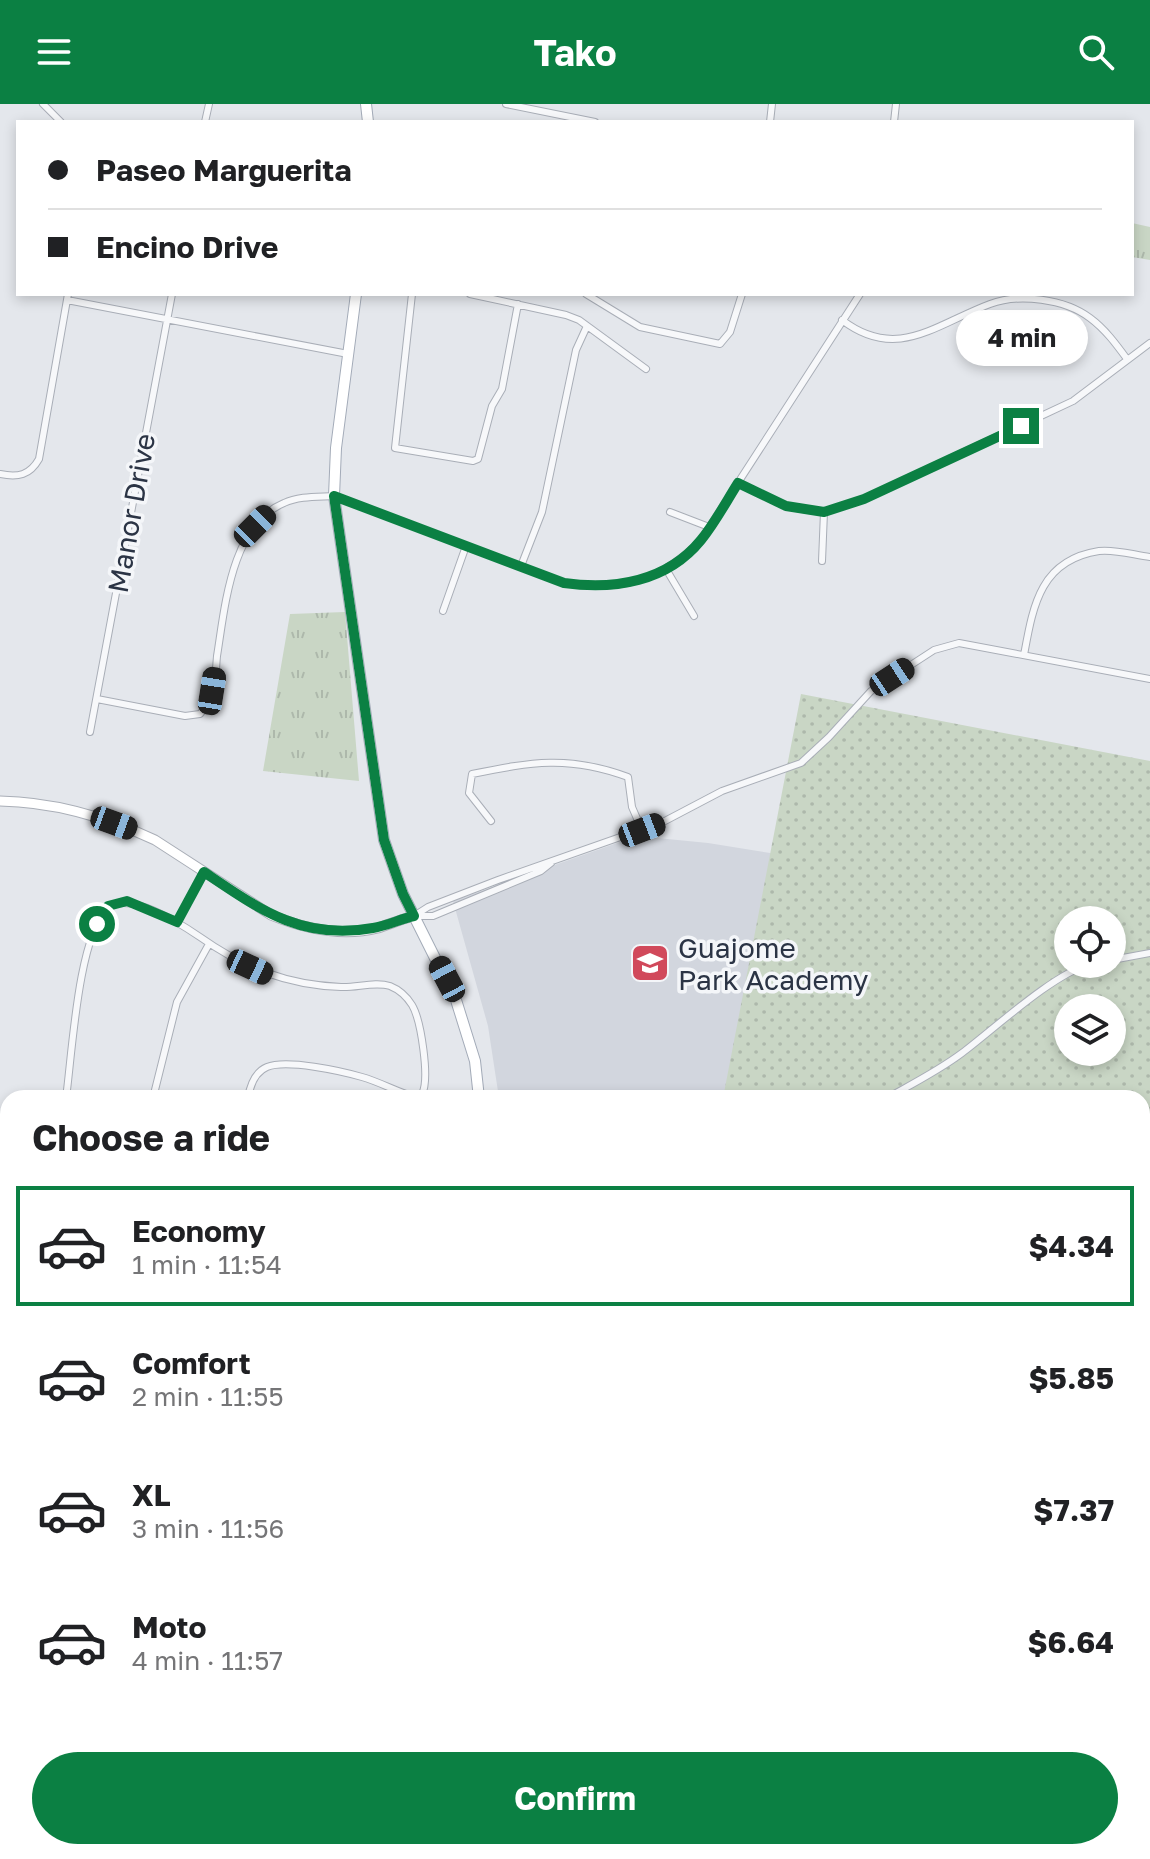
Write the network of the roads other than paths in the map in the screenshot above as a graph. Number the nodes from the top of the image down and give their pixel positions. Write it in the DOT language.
graph roads {
  1 [pos="43,104"];
  2 [pos="506,104"];
  3 [pos="59,120"];
  4 [pos="574,120"];
  5 [pos="172,296"];
  6 [pos="356,296"];
  7 [pos="412,296"];
  8 [pos="480,296"];
  9 [pos="589,296"];
  10 [pos="741,296"];
  11 [pos="859,296"];
  12 [pos="67,297"];
  13 [pos="518,304"];
  14 [pos="167,319"];
  15 [pos="842,320"];
  16 [pos="587,326"];
  17 [pos="1150,343"];
  18 [pos="348,354"];
  19 [pos="1127,359"];
  20 [pos="646,369"];
  21 [pos="1,474"];
  22 [pos="738,483"];
  23 [pos="334,496"];
  24 [pos="670,512"];
  25 [pos="824,512"];
  26 [pos="709,527"];
  27 [pos="466,546"];
  28 [pos="1150,557"];
  29 [pos="822,561"];
  30 [pos="521,566"];
  31 [pos="666,569"];
  32 [pos="443,611"];
  33 [pos="694,616"];
  34 [pos="1024,655"];
  35 [pos="1150,679"];
  36 [pos="97,699"];
  37 [pos="90,732"];
  38 [pos="0,801"];
  39 [pos="491,821"];
  40 [pos="642,830"];
  41 [pos="204,872"];
  42 [pos="414,916"];
  43 [pos="177,922"];
  44 [pos="209,944"];
  45 [pos="1150,953"];
  46 [pos="1126,957"];
  47 [pos="1061,978"];
  48 [pos="67,1090"];
  49 [pos="155,1090"];
  50 [pos="250,1090"];
  51 [pos="396,1090"];
  52 [pos="423,1090"];
  53 [pos="478,1090"];
  54 [pos="902,1090"];
  1 -- 3 [label="street"];
  2 -- 4 [label="street"];
  5 -- 14 [label="street, Manor Drive"];
  6 -- 18 [label="main road"];
  7 -- 13 [label="street"];
  8 -- 13 [label="street"];
  9 -- 10 [label="street"];
  11 -- 15 [label="street"];
  12 -- 14 [label="street"];
  12 -- 21 [label="street"];
  13 -- 16 [label="street"];
  14 -- 18 [label="street"];
  14 -- 36 [label="street, Manor Drive"];
  15 -- 19 [label="street"];
  15 -- 22 [label="street"];
  16 -- 20 [label="street"];
  16 -- 30 [label="street"];
  17 -- 19 [label="street"];
  18 -- 23 [label="main road"];
  19 -- 25 [label="street"];
  22 -- 25 [label="street"];
  22 -- 26 [label="street"];
  23 -- 27 [label="street"];
  23 -- 36 [label="street"];
  23 -- 42 [label="main road"];
  24 -- 26 [label="street"];
  25 -- 29 [label="street"];
  26 -- 31 [label="street"];
  27 -- 30 [label="street"];
  27 -- 32 [label="street"];
  28 -- 34 [label="street"];
  30 -- 31 [label="street"];
  31 -- 33 [label="street"];
  34 -- 35 [label="street"];
  34 -- 40 [label="street"];
  36 -- 37 [label="street, Manor Drive"];
  38 -- 41 [label="main road"];
  39 -- 40 [label="street"];
  40 -- 42 [label="street"];
  41 -- 42 [label="main road"];
  41 -- 43 [label="street"];
  42 -- 53 [label="main road"];
  43 -- 44 [label="street"];
  43 -- 48 [label="street"];
  44 -- 49 [label="street"];
  44 -- 52 [label="street"];
  45 -- 46 [label="street"];
  47 -- 54 [label="street"];
  50 -- 51 [label="street"];
}
